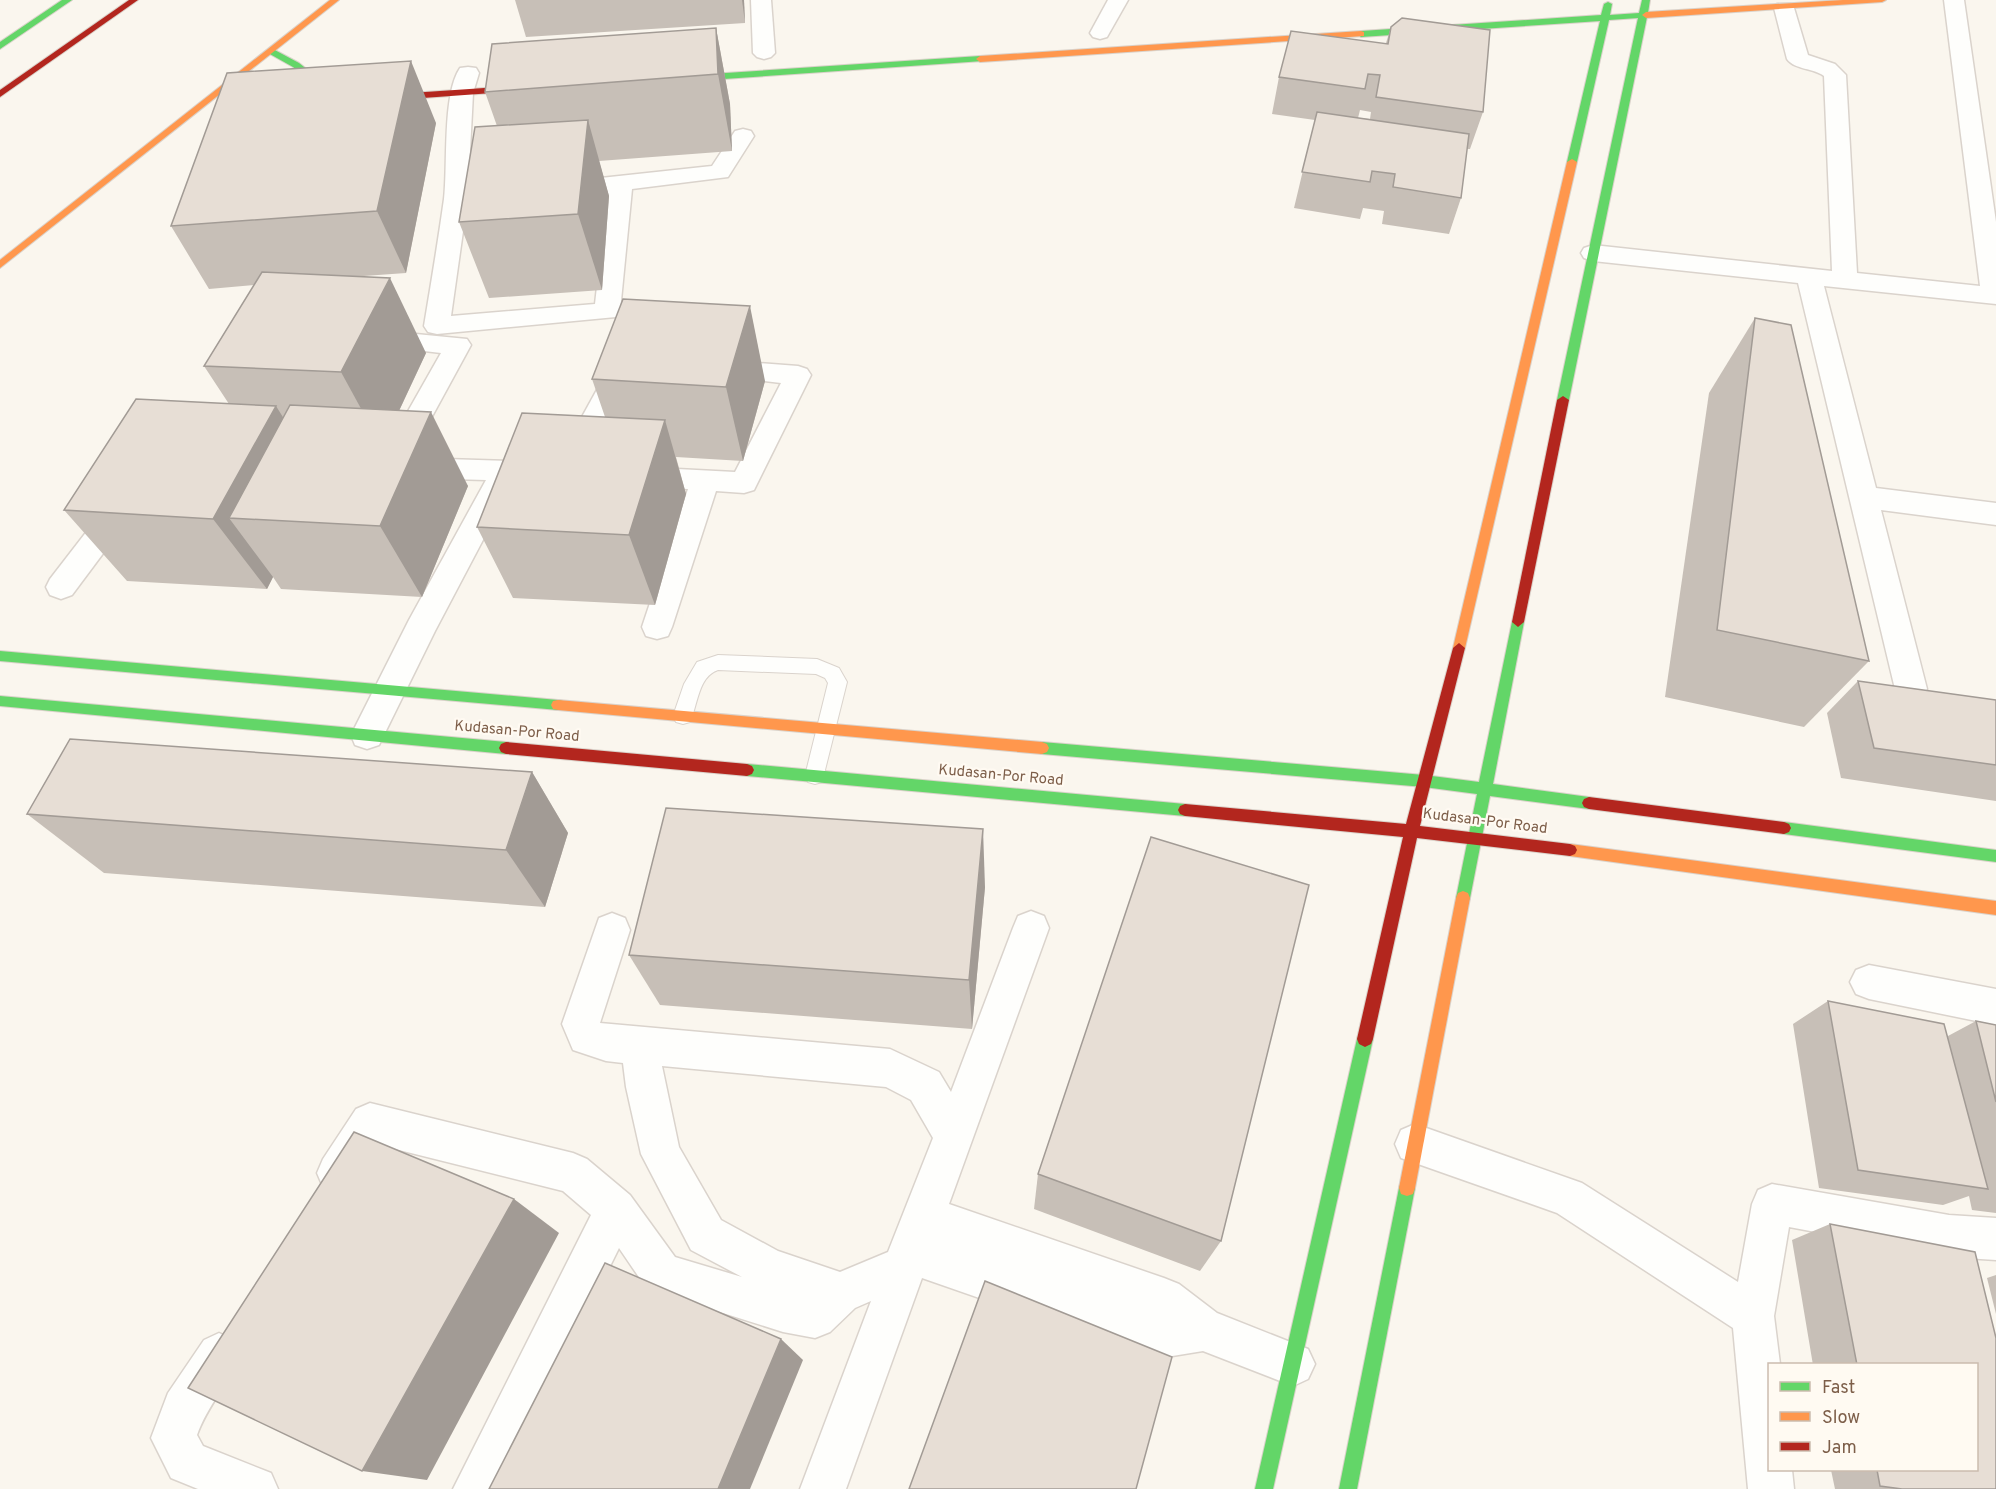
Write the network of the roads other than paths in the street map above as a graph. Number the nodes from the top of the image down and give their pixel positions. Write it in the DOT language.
graph roads {
  1 [pos="68,0"];
  2 [pos="134,0"];
  3 [pos="335,0"];
  4 [pos="761,0"];
  5 [pos="1118,0"];
  6 [pos="1645,0"];
  7 [pos="1882,0"];
  8 [pos="1954,0"];
  9 [pos="1615,6"];
  10 [pos="1549,7"];
  11 [pos="1784,8"];
  12 [pos="1644,14"];
  13 [pos="1100,33"];
  14 [pos="0,46"];
  15 [pos="271,51"];
  16 [pos="764,53"];
  17 [pos="466,78"];
  18 [pos="663,80"];
  19 [pos="545,88"];
  20 [pos="302,92"];
  21 [pos="0,94"];
  22 [pos="216,96"];
  23 [pos="238,96"];
  24 [pos="369,99"];
  25 [pos="742,136"];
  26 [pos="621,183"];
  27 [pos="456,197"];
  28 [pos="1593,253"];
  29 [pos="0,265"];
  30 [pos="1809,276"];
  31 [pos="1845,280"];
  32 [pos="1994,292"];
  33 [pos="390,342"];
  34 [pos="648,363"];
  35 [pos="694,366"];
  36 [pos="505,472"];
  37 [pos="589,474"];
  38 [pos="705,480"];
  39 [pos="139,485"];
  40 [pos="1863,497"];
  41 [pos="1996,514"];
  42 [pos="61,587"];
  43 [pos="657,627"];
  44 [pos="0,656"];
  45 [pos="1911,689"];
  46 [pos="387,691"];
  47 [pos="0,701"];
  48 [pos="683,716"];
  49 [pos="826,728"];
  50 [pos="367,735"];
  51 [pos="815,776"];
  52 [pos="1424,781"];
  53 [pos="1485,789"];
  54 [pos="1412,830"];
  55 [pos="1475,837"];
  56 [pos="1996,856"];
  57 [pos="1996,908"];
  58 [pos="1031,928"];
  59 [pos="612,930"];
  60 [pos="1869,982"];
  61 [pos="1996,1007"];
  62 [pos="640,1046"];
  63 [pos="954,1135"];
  64 [pos="1415,1144"];
  65 [pos="318,1202"];
  66 [pos="616,1209"];
  67 [pos="1996,1239"];
  68 [pos="912,1245"];
  69 [pos="840,1293"];
  70 [pos="1753,1316"];
  71 [pos="241,1320"];
  72 [pos="1293,1364"];
  73 [pos="1768,1460"];
  74 [pos="1769,1471"];
  75 [pos="255,1489"];
  76 [pos="476,1489"];
  77 [pos="823,1489"];
  78 [pos="1264,1489"];
  79 [pos="1348,1489"];
  80 [pos="1771,1489"];
  1 -- 14 [label="street"];
  2 -- 21 [label="street"];
  3 -- 15 [label="street"];
  4 -- 16 [label="street"];
  5 -- 13 [label="street"];
  6 -- 9 [label="street"];
  6 -- 12 [label="street"];
  7 -- 11 [label="street"];
  8 -- 32 [label="street"];
  9 -- 10 [label="street"];
  9 -- 12 [label="street"];
  9 -- 18 [label="street"];
  9 -- 52 [label="street"];
  11 -- 12 [label="street"];
  11 -- 31 [label="street"];
  12 -- 28 [label="street"];
  15 -- 20 [label="street"];
  15 -- 22 [label="street"];
  17 -- 19 [label="street"];
  17 -- 24 [label="street"];
  17 -- 27 [label="street"];
  22 -- 23 [label="street"];
  22 -- 29 [label="street"];
  25 -- 26 [label="street"];
  26 -- 27 [label="street"];
  26 -- 27 [label="street"];
  28 -- 30 [label="street"];
  28 -- 53 [label="street"];
  30 -- 31 [label="street"];
  30 -- 40 [label="street"];
  31 -- 32 [label="street"];
  33 -- 36 [label="street"];
  34 -- 37 [label="street"];
  35 -- 38 [label="street"];
  36 -- 37 [label="street"];
  36 -- 46 [label="street"];
  37 -- 38 [label="street"];
  38 -- 43 [label="street"];
  39 -- 42 [label="street"];
  40 -- 41 [label="street"];
  40 -- 45 [label="street"];
  44 -- 46 [label="street, Kudasan-Por Road"];
  46 -- 48 [label="street, Kudasan-Por Road"];
  46 -- 50 [label="street"];
  47 -- 50 [label="street, Kudasan-Por Road"];
  48 -- 49 [label="street, Kudasan-Por Road"];
  48 -- 49 [label="lane"];
  49 -- 51 [label="lane"];
  49 -- 52 [label="street, Kudasan-Por Road"];
  50 -- 51 [label="street, Kudasan-Por Road"];
  51 -- 54 [label="street, Kudasan-Por Road"];
  52 -- 53 [label="street, Kudasan-Por Road"];
  52 -- 54 [label="street"];
  53 -- 55 [label="street"];
  53 -- 56 [label="street, Kudasan-Por Road"];
  54 -- 55 [label="street, Kudasan-Por Road"];
  54 -- 72 [label="street"];
  55 -- 57 [label="street, Kudasan-Por Road"];
  55 -- 64 [label="street"];
  58 -- 63 [label="street"];
  59 -- 62 [label="street"];
  60 -- 61 [label="street"];
  62 -- 63 [label="street"];
  62 -- 69 [label="street"];
  63 -- 68 [label="street"];
  64 -- 70 [label="street"];
  64 -- 79 [label="street"];
  65 -- 66 [label="street"];
  66 -- 69 [label="street"];
  66 -- 76 [label="street"];
  67 -- 70 [label="street"];
  68 -- 69 [label="street"];
  68 -- 72 [label="street"];
  68 -- 77 [label="street"];
  70 -- 73 [label="street"];
  71 -- 75 [label="street"];
  72 -- 78 [label="street"];
  74 -- 80 [label="street"];
}
